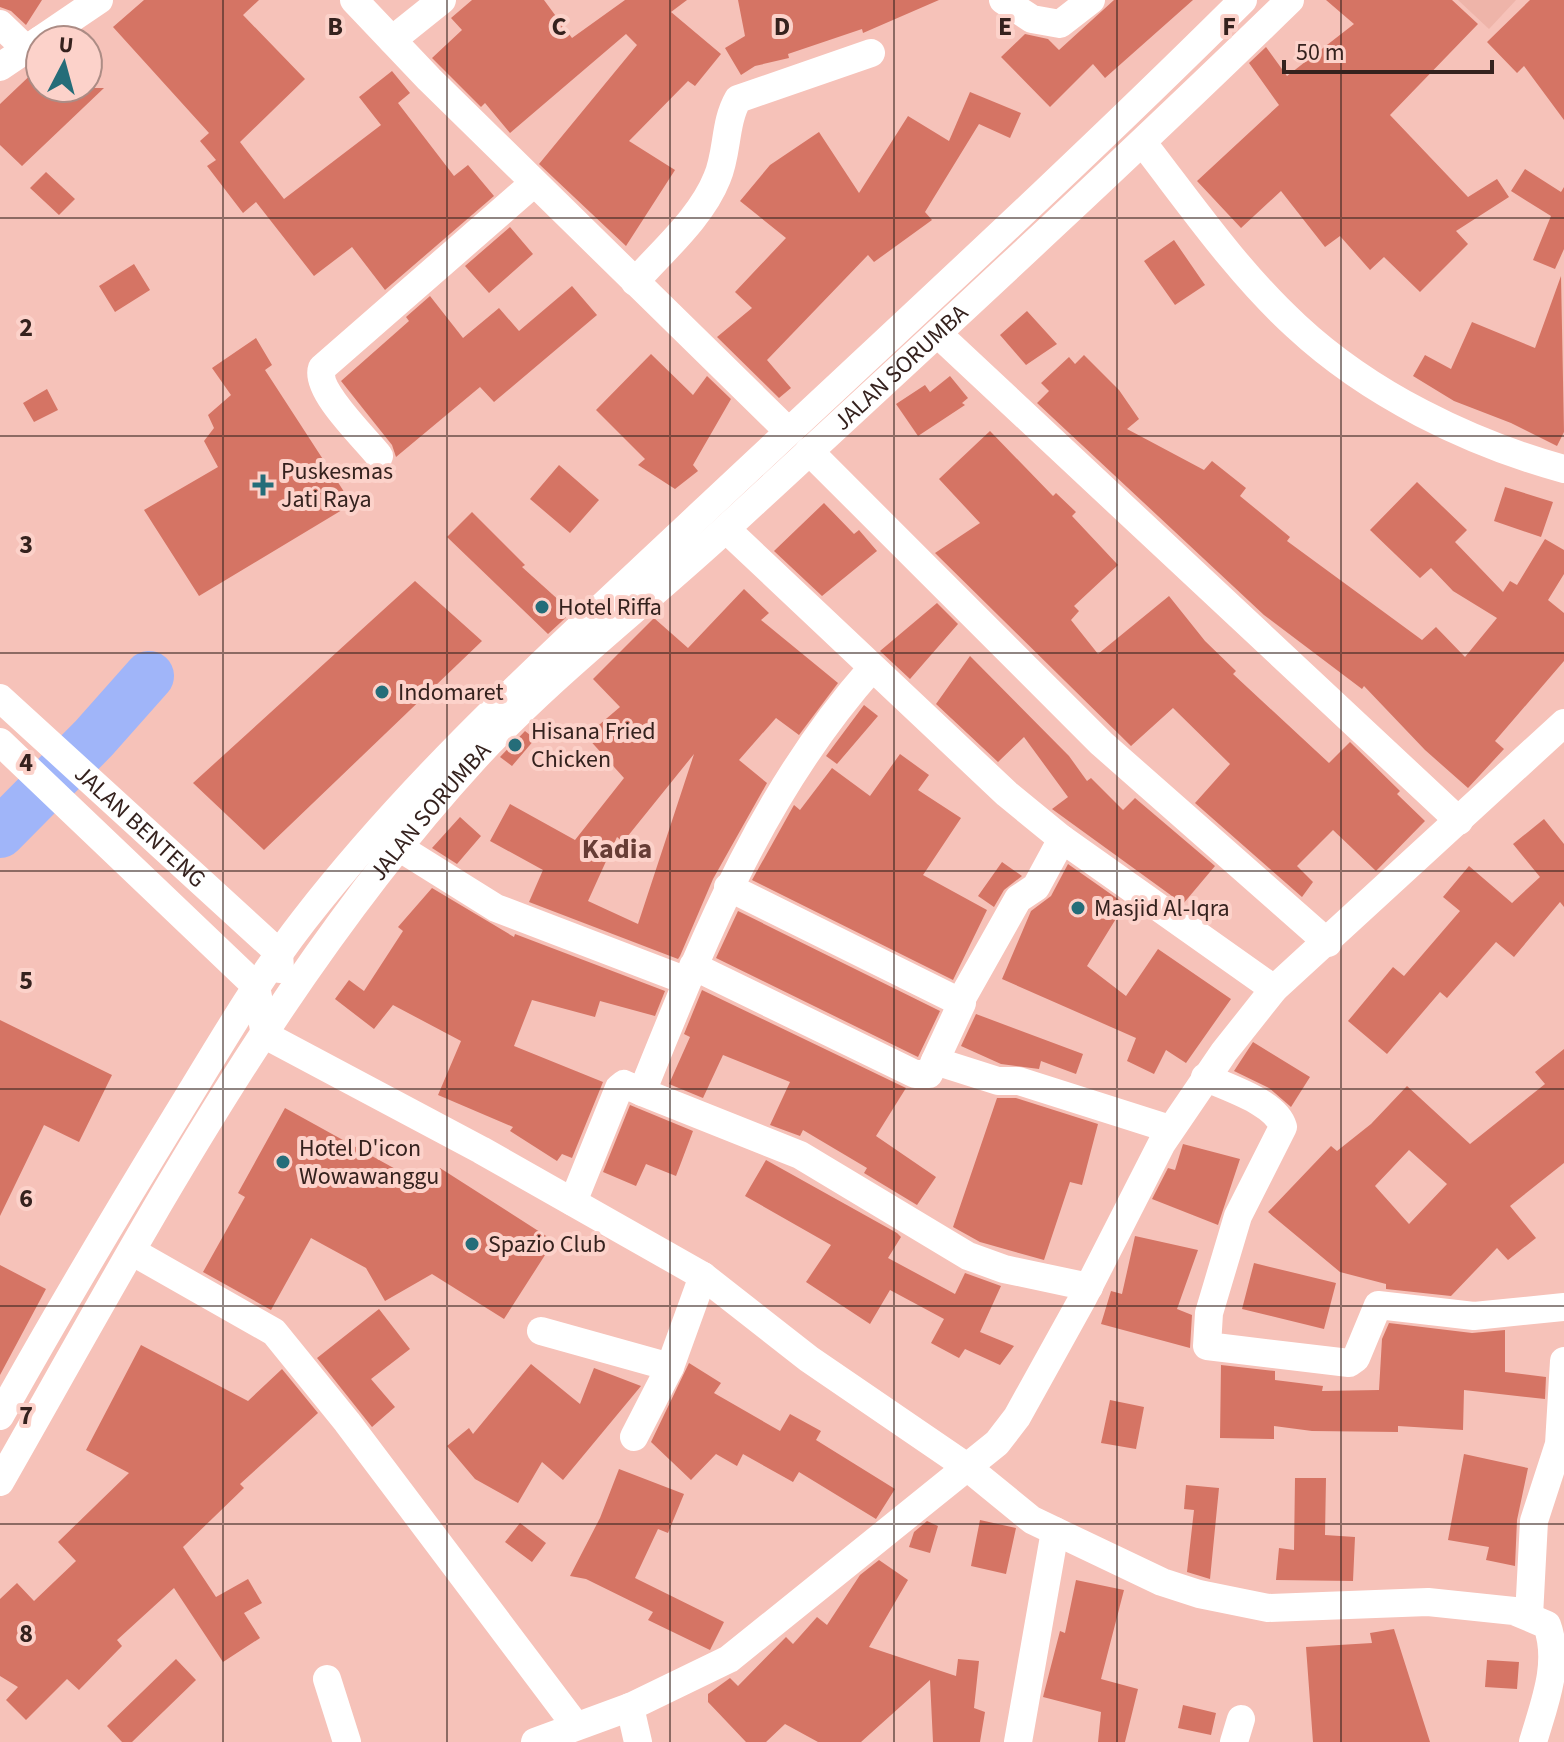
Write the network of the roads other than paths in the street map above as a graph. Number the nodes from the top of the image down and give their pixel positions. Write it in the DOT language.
graph roads {
  1 [pos="99,0"];
  2 [pos="354,0"];
  3 [pos="442,0"];
  4 [pos="1003,0"];
  5 [pos="1091,0"];
  6 [pos="1243,0"];
  7 [pos="1290,0"];
  8 [pos="0,24"];
  9 [pos="64,24"];
  10 [pos="24,37"];
  11 [pos="392,40"];
  12 [pos="24,51"];
  13 [pos="871,53"];
  14 [pos="0,67"];
  15 [pos="1143,143"];
  16 [pos="534,183"];
  17 [pos="1007,230"];
  18 [pos="1026,252"];
  19 [pos="635,282"];
  20 [pos="938,334"];
  21 [pos="787,430"];
  22 [pos="809,451"];
  23 [pos="379,456"];
  24 [pos="1564,469"];
  25 [pos="726,529"];
  26 [pos="872,668"];
  27 [pos="0,698"];
  28 [pos="1564,723"];
  29 [pos="0,742"];
  30 [pos="1459,821"];
  31 [pos="1062,839"];
  32 [pos="400,848"];
  33 [pos="728,887"];
  34 [pos="1328,943"];
  35 [pos="279,953"];
  36 [pos="690,974"];
  37 [pos="256,986"];
  38 [pos="1274,989"];
  39 [pos="960,1002"];
  40 [pos="273,1023"];
  41 [pos="935,1061"];
  42 [pos="1205,1077"];
  43 [pos="642,1092"];
  44 [pos="1170,1129"];
  45 [pos="573,1202"];
  46 [pos="133,1252"];
  47 [pos="703,1276"];
  48 [pos="1089,1287"];
  49 [pos="1564,1307"];
  50 [pos="541,1331"];
  51 [pos="1564,1361"];
  52 [pos="670,1367"];
  53 [pos="0,1416"];
  54 [pos="634,1437"];
  55 [pos="967,1467"];
  56 [pos="0,1482"];
  57 [pos="1055,1531"];
  58 [pos="1529,1616"];
  59 [pos="327,1679"];
  60 [pos="630,1707"];
  61 [pos="576,1726"];
  62 [pos="347,1742"];
  63 [pos="535,1742"];
  64 [pos="638,1742"];
  65 [pos="1018,1742"];
  66 [pos="1533,1742"];
  1 -- 9 [label="street"];
  2 -- 11 [label="street"];
  3 -- 11 [label="street"];
  4 -- 5 [label="street"];
  6 -- 17 [label="street, JALAN SORUMBA"];
  7 -- 15 [label="street, JALAN SORUMBA"];
  8 -- 10 [label="street"];
  11 -- 16 [label="street"];
  12 -- 14 [label="street"];
  13 -- 19 [label="street"];
  15 -- 18 [label="street, JALAN SORUMBA"];
  15 -- 24 [label="street"];
  16 -- 19 [label="street"];
  16 -- 23 [label="street"];
  17 -- 18 [label="street"];
  17 -- 21 [label="street, JALAN SORUMBA"];
  18 -- 20 [label="street, JALAN SORUMBA"];
  19 -- 21 [label="street"];
  20 -- 22 [label="street, JALAN SORUMBA"];
  20 -- 30 [label="street"];
  21 -- 35 [label="street, JALAN SORUMBA"];
  22 -- 25 [label="street, JALAN SORUMBA"];
  22 -- 34 [label="street"];
  25 -- 26 [label="street"];
  25 -- 32 [label="street, JALAN SORUMBA"];
  26 -- 31 [label="street"];
  26 -- 33 [label="street"];
  27 -- 35 [label="street, JALAN BENTENG"];
  28 -- 30 [label="street"];
  29 -- 37 [label="street, JALAN BENTENG"];
  30 -- 34 [label="street"];
  31 -- 38 [label="street"];
  31 -- 39 [label="street"];
  32 -- 36 [label="street"];
  32 -- 40 [label="street, JALAN SORUMBA"];
  33 -- 36 [label="street"];
  33 -- 39 [label="street"];
  34 -- 38 [label="street"];
  35 -- 37 [label="street, JALAN SORUMBA"];
  35 -- 40 [label="street"];
  36 -- 41 [label="street"];
  36 -- 43 [label="street"];
  37 -- 40 [label="street"];
  37 -- 53 [label="street, JALAN SORUMBA"];
  38 -- 42 [label="street"];
  39 -- 41 [label="street"];
  40 -- 45 [label="street"];
  40 -- 46 [label="street, JALAN SORUMBA"];
  41 -- 44 [label="street"];
  42 -- 44 [label="street"];
  42 -- 49 [label="street"];
  43 -- 45 [label="street"];
  43 -- 48 [label="street"];
  44 -- 48 [label="street"];
  45 -- 47 [label="street"];
  46 -- 56 [label="street, JALAN SORUMBA"];
  46 -- 61 [label="street"];
  47 -- 52 [label="street"];
  47 -- 55 [label="street"];
  48 -- 55 [label="street"];
  50 -- 52 [label="street"];
  51 -- 58 [label="street"];
  52 -- 54 [label="street"];
  55 -- 57 [label="street"];
  55 -- 60 [label="street"];
  57 -- 58 [label="street"];
  57 -- 65 [label="street"];
  58 -- 66 [label="street"];
  59 -- 62 [label="street"];
  60 -- 61 [label="street"];
  60 -- 64 [label="street"];
  61 -- 63 [label="street"];
}
